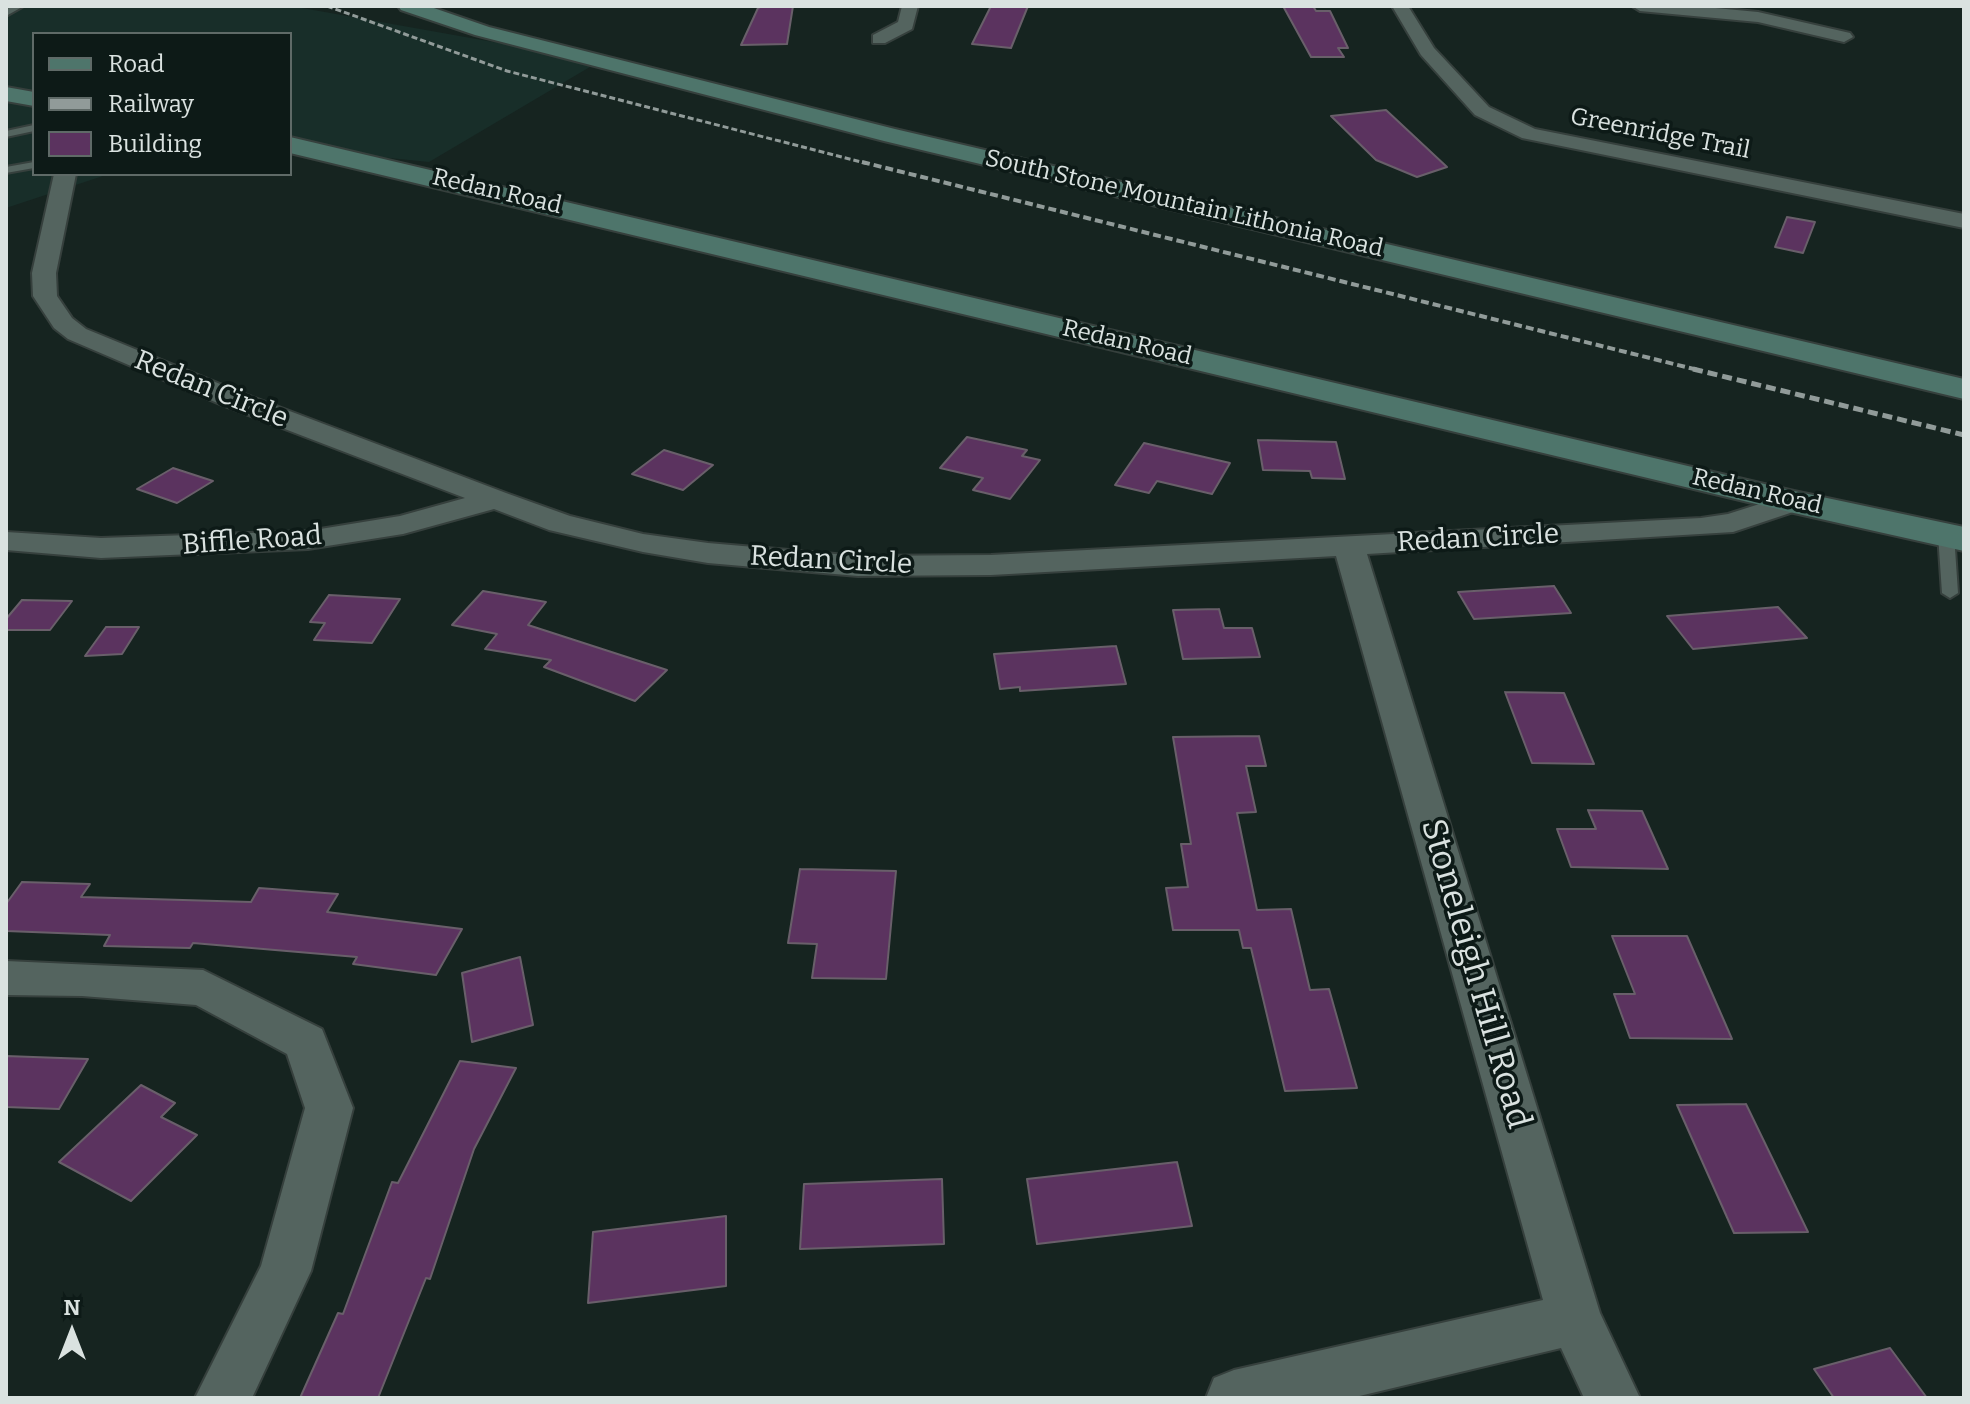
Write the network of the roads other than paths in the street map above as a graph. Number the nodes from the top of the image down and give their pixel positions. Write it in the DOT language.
graph roads {
  1 [pos="15,6"];
  2 [pos="408,6"];
  3 [pos="910,6"];
  4 [pos="1400,6"];
  5 [pos="1640,6"];
  6 [pos="6,13"];
  7 [pos="1844,37"];
  8 [pos="879,39"];
  9 [pos="32,128"];
  10 [pos="6,134"];
  11 [pos="292,145"];
  12 [pos="32,165"];
  13 [pos="6,170"];
  14 [pos="65,176"];
  15 [pos="1964,221"];
  16 [pos="1964,389"];
  17 [pos="495,499"];
  18 [pos="1794,502"];
  19 [pos="1955,537"];
  20 [pos="6,541"];
  21 [pos="1349,546"];
  22 [pos="1950,593"];
  23 [pos="6,978"];
  24 [pos="1575,1319"];
  25 [pos="223,1398"];
  26 [pos="1234,1398"];
  27 [pos="1612,1398"];
  1 -- 6 [label="lane"];
  2 -- 16 [label="main road, South Stone Mountain Lithonia Road"];
  3 -- 8 [label="street"];
  4 -- 15 [label="street, Greenridge Trail"];
  5 -- 7 [label="street"];
  9 -- 10 [label="lane"];
  11 -- 18 [label="main road, Redan Road"];
  12 -- 13 [label="lane"];
  14 -- 17 [label="street, Redan Circle"];
  17 -- 20 [label="street, Biffle Road"];
  17 -- 21 [label="street, Redan Circle"];
  18 -- 19 [label="main road, Redan Road"];
  18 -- 21 [label="street, Redan Circle"];
  19 -- 22 [label="lane"];
  21 -- 24 [label="street, Stoneleigh Hill Road"];
  23 -- 25 [label="street"];
  24 -- 26 [label="street"];
  24 -- 27 [label="street, Stoneleigh Hill Road"];
}
